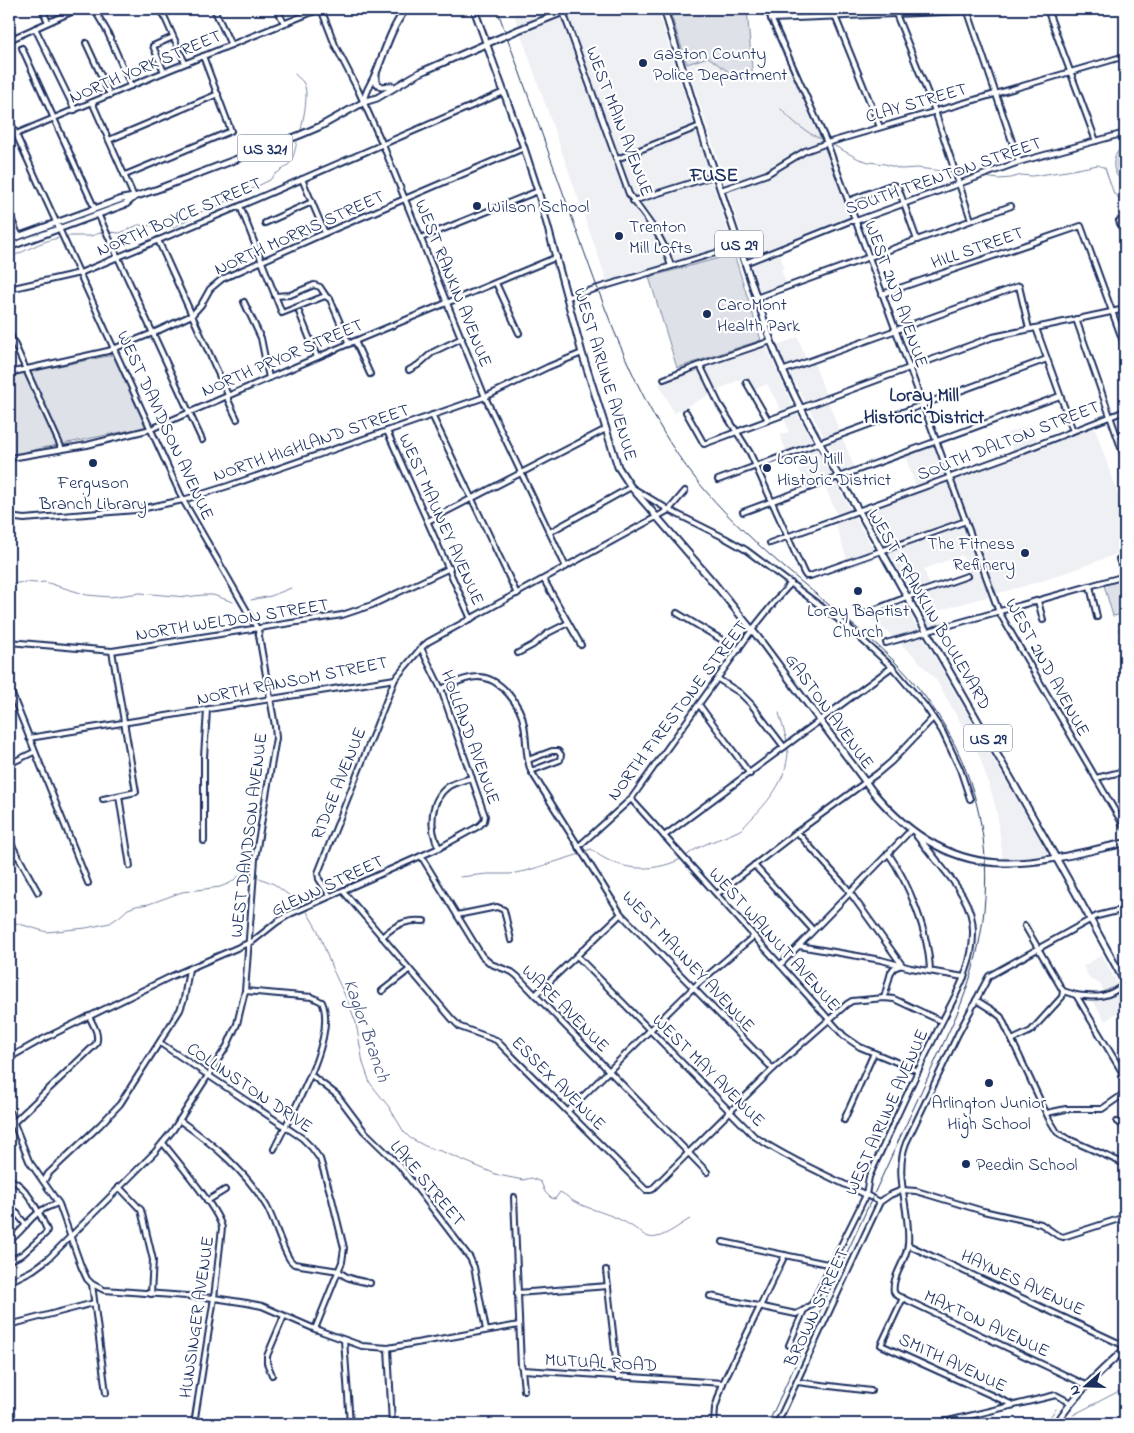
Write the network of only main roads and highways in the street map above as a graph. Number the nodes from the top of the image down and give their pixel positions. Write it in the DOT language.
graph roads {
  1 [pos="406,9"];
  2 [pos="474,9"];
  3 [pos="571,9"];
  4 [pos="664,9"];
  5 [pos="563,10"];
  6 [pos="486,44"];
  7 [pos="376,73"];
  8 [pos="398,84"];
  9 [pos="364,102"];
  10 [pos="134,197"];
  11 [pos="58,226"];
  12 [pos="9,240"];
  13 [pos="9,247"];
  14 [pos="631,487"];
  15 [pos="912,832"];
  16 [pos="1125,843"];
  17 [pos="933,844"];
  18 [pos="942,848"];
  19 [pos="932,856"];
  20 [pos="1057,857"];
  21 [pos="1125,984"];
  22 [pos="1125,1347"];
  23 [pos="1056,1424"];
  1 -- 7 [label="main road"];
  2 -- 6 [label="main road, WEST AIRLINE AVENUE"];
  3 -- 5 [label="main road, US 321"];
  4 -- 20 [label="main road, WEST FRANKLIN BOULEVARD / US 29"];
  5 -- 6 [label="main road, US 321, bridge"];
  6 -- 8 [label="main road, US 321"];
  6 -- 14 [label="main road, WEST AIRLINE AVENUE"];
  7 -- 8 [label="main road"];
  7 -- 9 [label="main road"];
  8 -- 9 [label="main road, US 321"];
  9 -- 10 [label="main road, US 321"];
  10 -- 11 [label="main road, US 321"];
  10 -- 11 [label="main road, US 321"];
  11 -- 12 [label="main road, US 321"];
  11 -- 13 [label="main road, US 321"];
  14 -- 15 [label="main road, GASTON AVENUE"];
  15 -- 17 [label="main road, GASTON AVENUE"];
  15 -- 19 [label="main road"];
  16 -- 20 [label="main road, GASTON AVENUE"];
  17 -- 18 [label="main road, GASTON AVENUE"];
  17 -- 19 [label="main road"];
  18 -- 19 [label="main road"];
  18 -- 20 [label="main road, GASTON AVENUE"];
  20 -- 21 [label="main road, WEST FRANKLIN BOULEVARD / US 29"];
  22 -- 23 [label="main road"];
}
